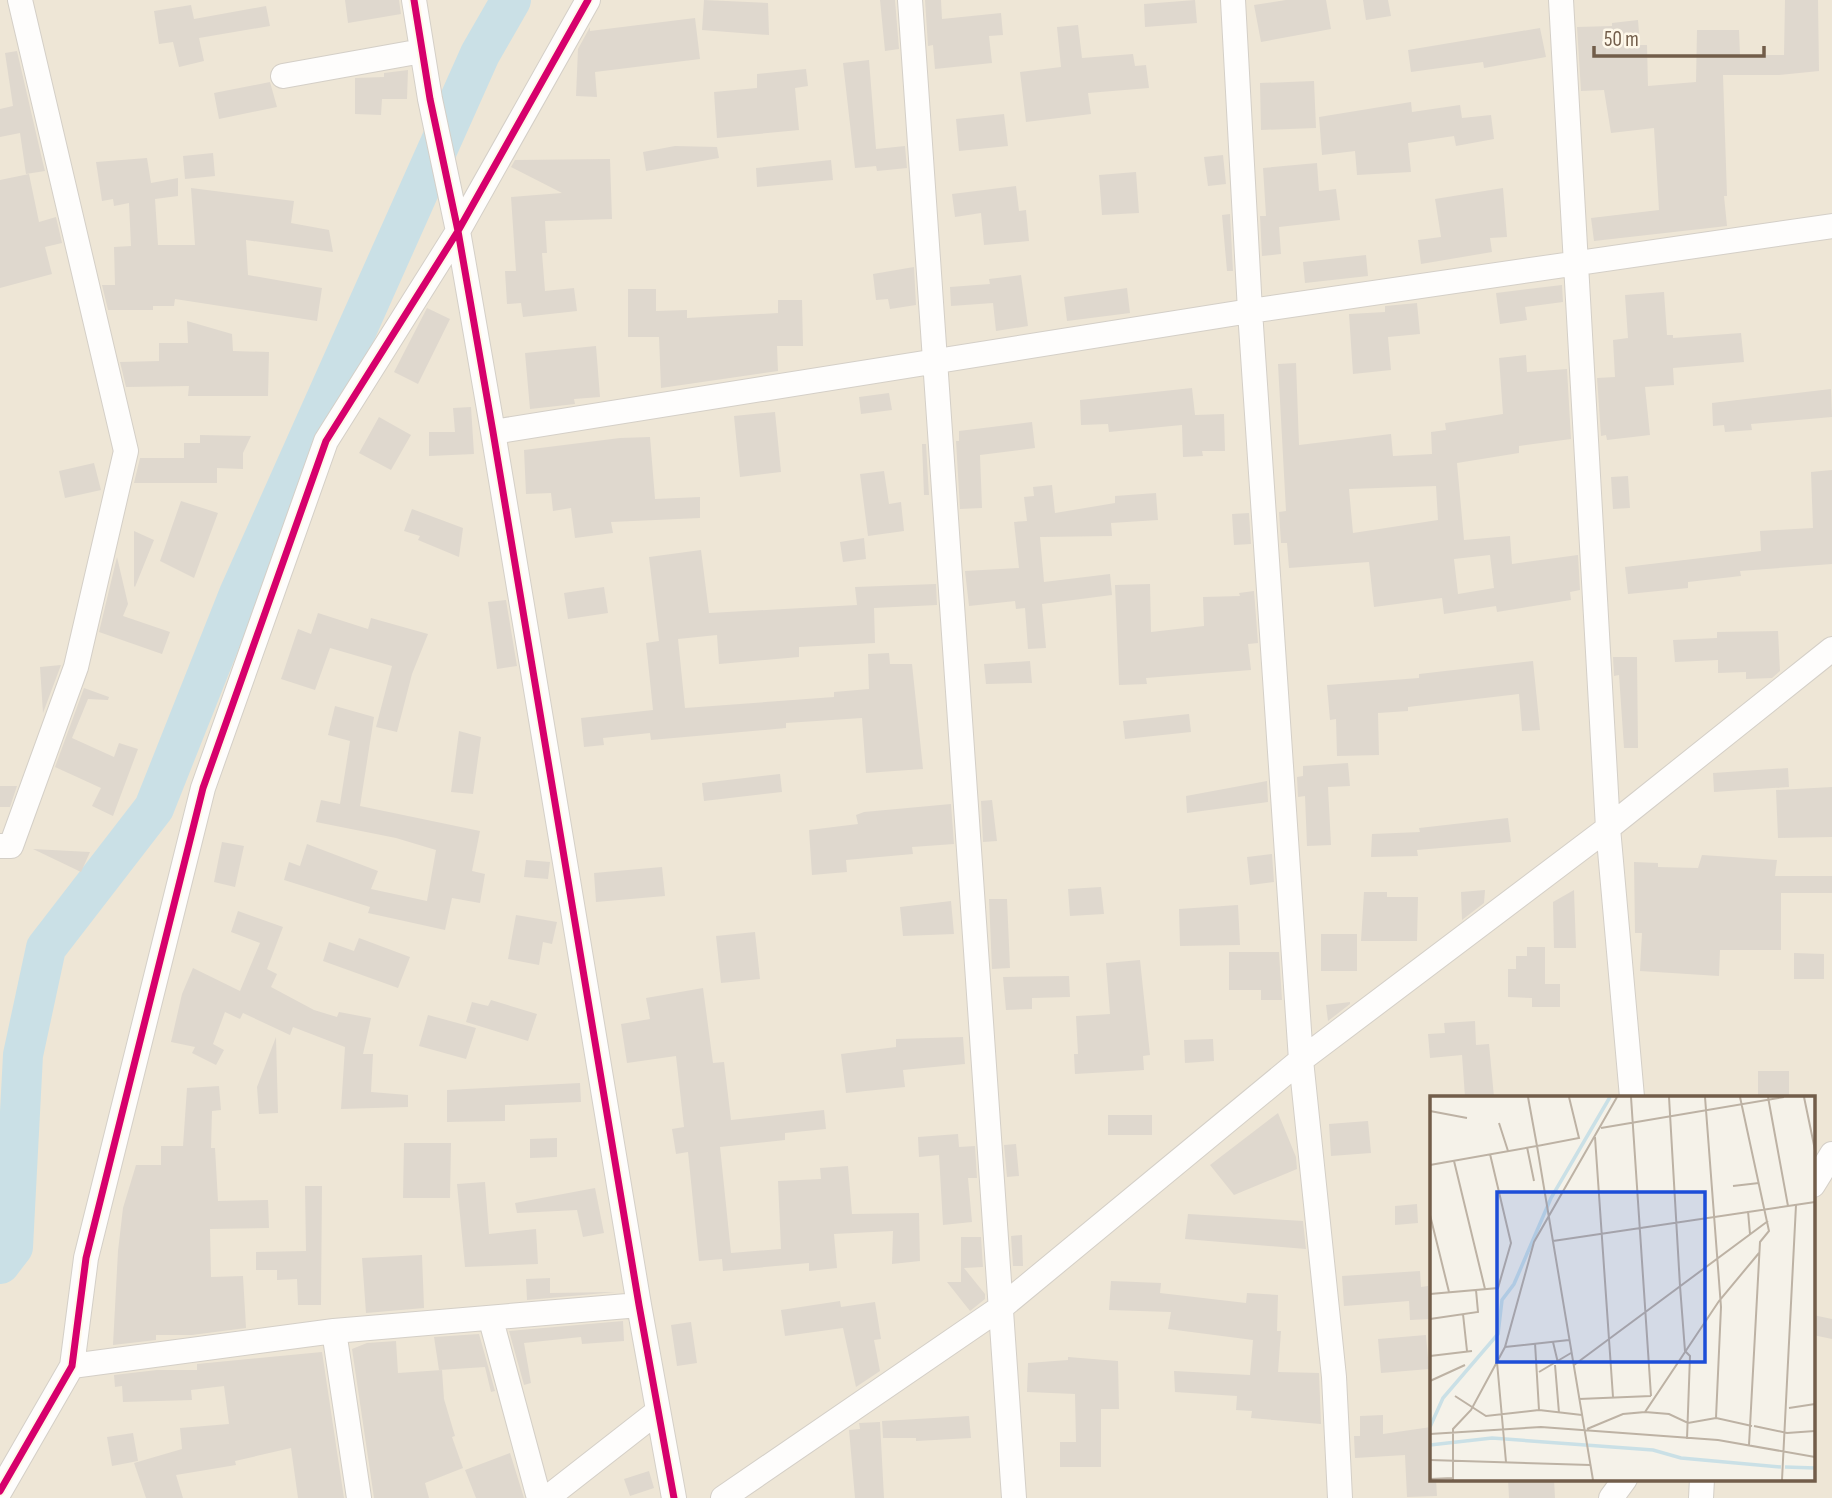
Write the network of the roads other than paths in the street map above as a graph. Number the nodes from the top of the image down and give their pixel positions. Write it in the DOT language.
graph roads {
  1 [pos="20,0"];
  2 [pos="414,0"];
  3 [pos="588,0"];
  4 [pos="910,0"];
  5 [pos="1233,0"];
  6 [pos="1560,0"];
  7 [pos="422,51"];
  8 [pos="283,76"];
  9 [pos="1832,226"];
  10 [pos="457,231"];
  11 [pos="1574,264"];
  12 [pos="1250,311"];
  13 [pos="933,363"];
  14 [pos="493,432"];
  15 [pos="1832,649"];
  16 [pos="1608,828"];
  17 [pos="0,846"];
  18 [pos="1301,1060"];
  19 [pos="1633,1096"];
  20 [pos="1832,1154"];
  21 [pos="1814,1183"];
  22 [pos="639,1305"];
  23 [pos="1003,1306"];
  24 [pos="491,1320"];
  25 [pos="334,1332"];
  26 [pos="72,1366"];
  27 [pos="657,1412"];
  28 [pos="1624,1480"];
  29 [pos="1702,1480"];
  30 [pos="0,1490"];
  31 [pos="2,1498"];
  32 [pos="359,1498"];
  33 [pos="539,1498"];
  34 [pos="547,1498"];
  35 [pos="674,1498"];
  36 [pos="723,1498"];
  37 [pos="1014,1498"];
  38 [pos="1340,1498"];
  39 [pos="1611,1498"];
  40 [pos="1701,1498"];
  1 -- 17 [label="street"];
  2 -- 7 [label="street"];
  3 -- 10 [label="street"];
  4 -- 13 [label="street"];
  5 -- 12 [label="street"];
  6 -- 11 [label="street"];
  7 -- 8 [label="street"];
  7 -- 10 [label="street"];
  9 -- 11 [label="street"];
  10 -- 14 [label="street"];
  10 -- 26 [label="street"];
  11 -- 12 [label="street"];
  11 -- 16 [label="street"];
  12 -- 13 [label="street"];
  12 -- 18 [label="street"];
  13 -- 14 [label="street"];
  13 -- 23 [label="street"];
  14 -- 22 [label="street"];
  15 -- 16 [label="street"];
  16 -- 18 [label="street"];
  16 -- 19 [label="street"];
  18 -- 23 [label="street"];
  18 -- 38 [label="street"];
  20 -- 21 [label="street"];
  22 -- 24 [label="street"];
  22 -- 27 [label="street"];
  23 -- 36 [label="street"];
  23 -- 37 [label="street"];
  24 -- 25 [label="street"];
  24 -- 33 [label="street"];
  25 -- 26 [label="street"];
  25 -- 32 [label="street"];
  26 -- 30 [label="street"];
  27 -- 34 [label="street"];
  27 -- 35 [label="street"];
  28 -- 39 [label="street"];
  29 -- 40 [label="street"];
  30 -- 31 [label="street"];
}
